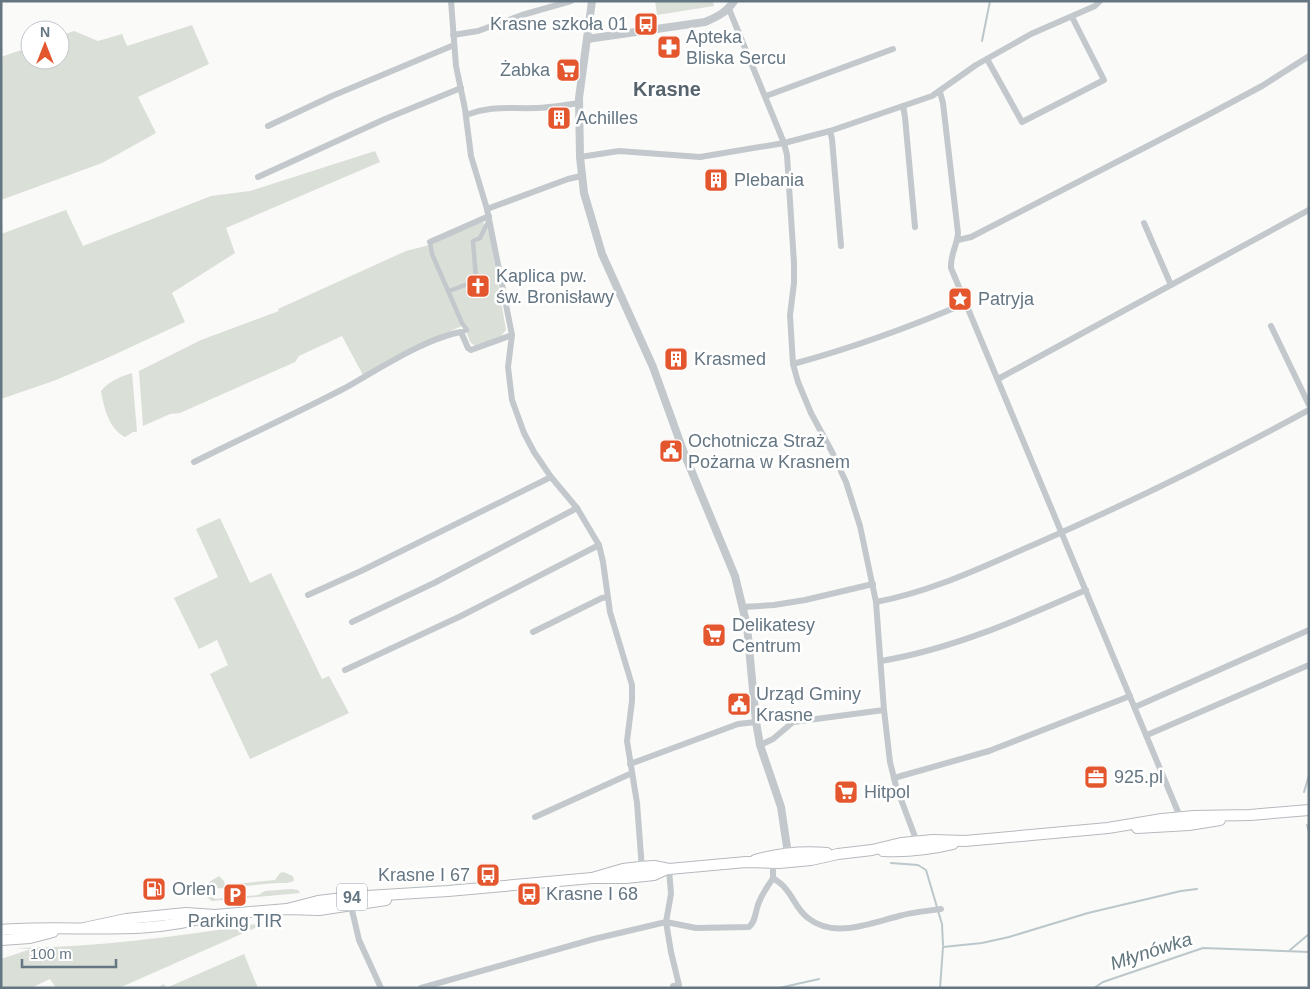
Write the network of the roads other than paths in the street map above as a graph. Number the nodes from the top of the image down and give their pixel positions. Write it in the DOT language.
graph roads {
  1 [pos="451,1"];
  2 [pos="571,1"];
  3 [pos="592,1"];
  4 [pos="734,1"];
  5 [pos="1100,1"];
  6 [pos="729,9"];
  7 [pos="1072,17"];
  8 [pos="454,35"];
  9 [pos="587,39"];
  10 [pos="454,45"];
  11 [pos="892,50"];
  12 [pos="1309,56"];
  13 [pos="987,59"];
  14 [pos="461,88"];
  15 [pos="940,92"];
  16 [pos="766,96"];
  17 [pos="579,103"];
  18 [pos="903,106"];
  19 [pos="466,115"];
  20 [pos="268,126"];
  21 [pos="830,131"];
  22 [pos="784,142"];
  23 [pos="580,157"];
  24 [pos="581,176"];
  25 [pos="258,177"];
  26 [pos="487,209"];
  27 [pos="1309,210"];
  28 [pos="489,218"];
  29 [pos="1144,224"];
  30 [pos="915,228"];
  31 [pos="958,240"];
  32 [pos="430,242"];
  33 [pos="841,246"];
  34 [pos="1171,285"];
  35 [pos="449,291"];
  36 [pos="966,303"];
  37 [pos="1271,326"];
  38 [pos="462,332"];
  39 [pos="512,335"];
  40 [pos="794,364"];
  41 [pos="998,379"];
  42 [pos="1309,405"];
  43 [pos="1309,410"];
  44 [pos="194,462"];
  45 [pos="551,477"];
  46 [pos="577,508"];
  47 [pos="1062,532"];
  48 [pos="599,545"];
  49 [pos="873,584"];
  50 [pos="1086,590"];
  51 [pos="308,594"];
  52 [pos="608,598"];
  53 [pos="876,602"];
  54 [pos="744,607"];
  55 [pos="352,622"];
  56 [pos="1309,630"];
  57 [pos="533,632"];
  58 [pos="881,661"];
  59 [pos="1309,665"];
  60 [pos="345,670"];
  61 [pos="1130,696"];
  62 [pos="1135,706"];
  63 [pos="884,710"];
  64 [pos="756,722"];
  65 [pos="1147,735"];
  66 [pos="760,745"];
  67 [pos="630,764"];
  68 [pos="632,773"];
  69 [pos="894,778"];
  70 [pos="1309,810"];
  71 [pos="1250,815"];
  72 [pos="535,817"];
  73 [pos="1179,817"];
  74 [pos="1189,825"];
  75 [pos="1167,827"];
  76 [pos="1108,828"];
  77 [pos="965,841"];
  78 [pos="916,842"];
  79 [pos="929,849"];
  80 [pos="872,850"];
  81 [pos="902,852"];
  82 [pos="788,854"];
  83 [pos="838,854"];
  84 [pos="746,862"];
  85 [pos="800,862"];
  86 [pos="776,864"];
  87 [pos="640,867"];
  88 [pos="668,869"];
  89 [pos="650,875"];
  90 [pos="592,878"];
  91 [pos="626,878"];
  92 [pos="773,878"];
  93 [pos="417,894"];
  94 [pos="351,906"];
  95 [pos="287,909"];
  96 [pos="941,909"];
  97 [pos="666,922"];
  98 [pos="66,929"];
  99 [pos="1,930"];
  100 [pos="1,940"];
  101 [pos="673,986"];
  102 [pos="381,988"];
  103 [pos="421,988"];
  1 -- 8 [label="street"];
  2 -- 8 [label="street"];
  3 -- 9 [label="street"];
  4 -- 6 [label="street"];
  5 -- 7 [label="street"];
  6 -- 9 [label="street"];
  6 -- 16 [label="street"];
  7 -- 13 [label="street"];
  7 -- 13 [label="street"];
  8 -- 10 [label="street"];
  9 -- 17 [label="street"];
  10 -- 14 [label="street"];
  10 -- 20 [label="street"];
  11 -- 16 [label="street"];
  12 -- 31 [label="street"];
  13 -- 15 [label="street"];
  14 -- 19 [label="street"];
  14 -- 25 [label="street"];
  15 -- 18 [label="street"];
  15 -- 31 [label="street"];
  16 -- 22 [label="street"];
  17 -- 19 [label="street"];
  17 -- 23 [label="street"];
  18 -- 21 [label="street"];
  18 -- 30 [label="street"];
  19 -- 26 [label="street"];
  21 -- 22 [label="street"];
  21 -- 33 [label="street"];
  22 -- 23 [label="street"];
  22 -- 40 [label="street"];
  23 -- 24 [label="street"];
  24 -- 26 [label="street"];
  24 -- 54 [label="street"];
  26 -- 28 [label="street"];
  27 -- 34 [label="street"];
  28 -- 32 [label="street"];
  28 -- 35 [label="street"];
  28 -- 39 [label="street"];
  29 -- 34 [label="street"];
  31 -- 36 [label="street"];
  32 -- 35 [label="street"];
  34 -- 41 [label="street"];
  35 -- 38 [label="street"];
  36 -- 40 [label="street"];
  36 -- 41 [label="street"];
  37 -- 42 [label="street"];
  38 -- 39 [label="street"];
  38 -- 44 [label="street"];
  39 -- 45 [label="street"];
  40 -- 49 [label="street"];
  41 -- 47 [label="street"];
  43 -- 47 [label="street"];
  45 -- 46 [label="street"];
  45 -- 51 [label="street"];
  46 -- 48 [label="street"];
  46 -- 55 [label="street"];
  47 -- 50 [label="street"];
  47 -- 53 [label="street"];
  48 -- 52 [label="street"];
  48 -- 60 [label="street"];
  49 -- 53 [label="street"];
  49 -- 54 [label="street"];
  50 -- 58 [label="street"];
  50 -- 61 [label="street"];
  52 -- 57 [label="street"];
  52 -- 67 [label="street"];
  53 -- 58 [label="street"];
  54 -- 64 [label="street"];
  56 -- 62 [label="street"];
  58 -- 63 [label="street"];
  59 -- 65 [label="street"];
  61 -- 62 [label="street"];
  61 -- 69 [label="street"];
  62 -- 65 [label="street"];
  63 -- 66 [label="street"];
  63 -- 69 [label="street"];
  64 -- 66 [label="street"];
  64 -- 67 [label="street"];
  65 -- 73 [label="street"];
  66 -- 82 [label="street"];
  67 -- 68 [label="street"];
  68 -- 72 [label="street"];
  68 -- 87 [label="street"];
  69 -- 78 [label="street"];
  70 -- 71 [label="main road, 94"];
  71 -- 73 [label="main road, 94"];
  71 -- 74 [label="main road, 94"];
  73 -- 74 [label="street"];
  73 -- 75 [label="street"];
  73 -- 76 [label="main road, 94"];
  74 -- 75 [label="main road, 94"];
  75 -- 76 [label="main road, 94"];
  76 -- 77 [label="main road, 94"];
  77 -- 78 [label="main road, 94"];
  77 -- 79 [label="main road, 94"];
  78 -- 79 [label="street"];
  78 -- 80 [label="main road, 94"];
  78 -- 81 [label="street"];
  79 -- 81 [label="main road, 94"];
  80 -- 81 [label="main road, 94"];
  80 -- 83 [label="main road, 94"];
  82 -- 83 [label="main road, 94"];
  82 -- 84 [label="main road, 94"];
  82 -- 85 [label="street"];
  82 -- 86 [label="street"];
  83 -- 85 [label="main road, 94"];
  84 -- 86 [label="main road, 94"];
  84 -- 88 [label="main road, 94"];
  85 -- 86 [label="main road, 94"];
  86 -- 92 [label="street"];
  87 -- 88 [label="main road, 94"];
  87 -- 89 [label="street"];
  87 -- 90 [label="main road, 94"];
  87 -- 91 [label="street"];
  88 -- 89 [label="main road, 94"];
  88 -- 97 [label="street"];
  89 -- 91 [label="main road, 94"];
  90 -- 91 [label="main road, 94"];
  90 -- 93 [label="main road, 94"];
  92 -- 96 [label="street"];
  92 -- 97 [label="street"];
  93 -- 94 [label="main road, 94"];
  93 -- 95 [label="main road, 94"];
  94 -- 95 [label="main road, 94"];
  94 -- 102 [label="street"];
  95 -- 98 [label="main road, 94"];
  97 -- 101 [label="street"];
  97 -- 103 [label="street"];
  98 -- 99 [label="main road, 94"];
  98 -- 100 [label="main road, 94"];
}
